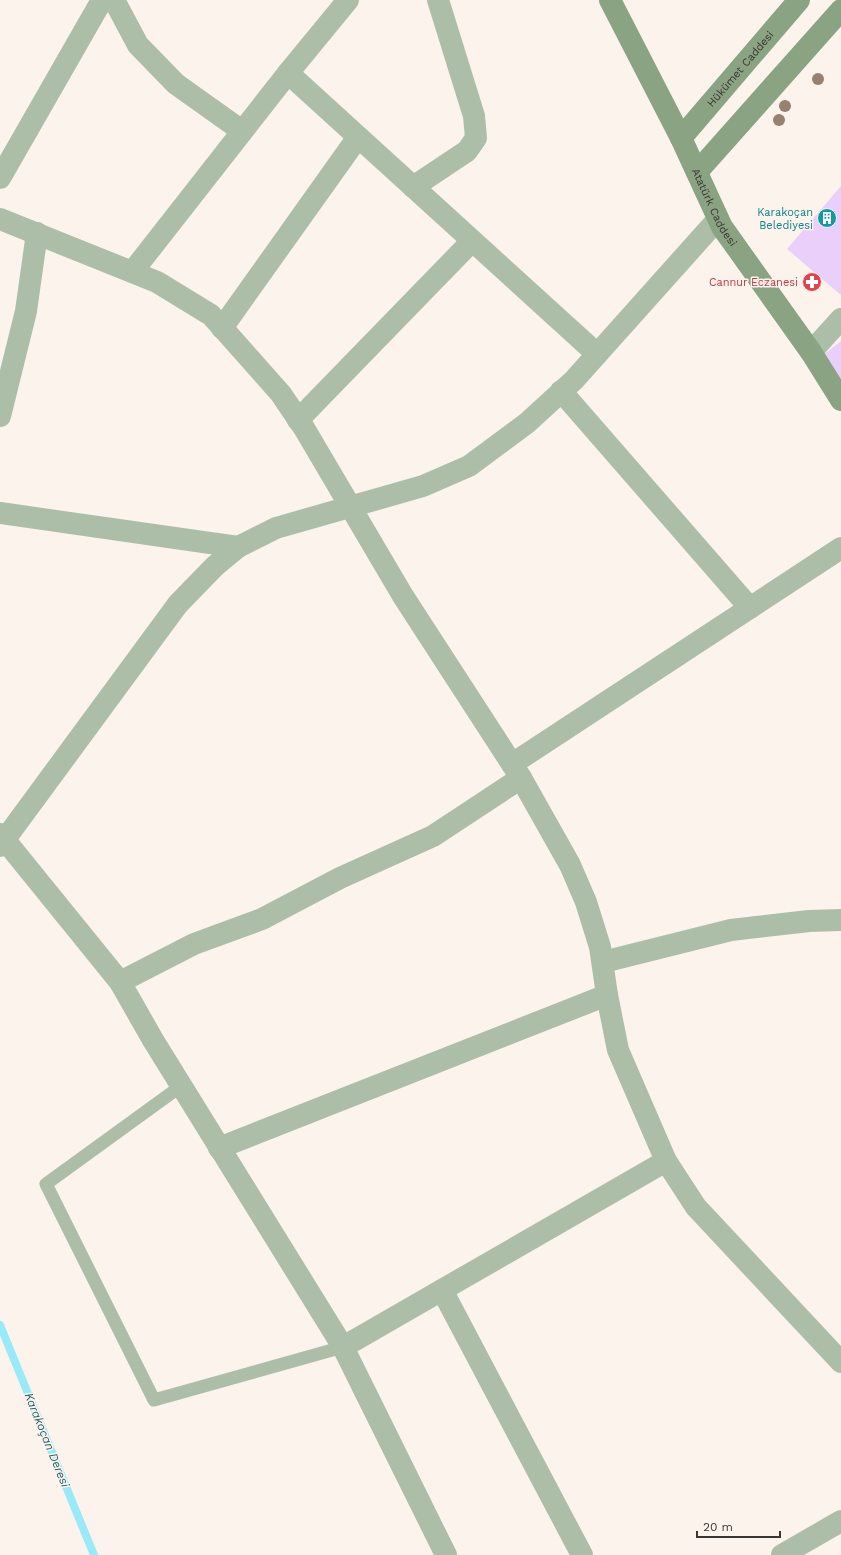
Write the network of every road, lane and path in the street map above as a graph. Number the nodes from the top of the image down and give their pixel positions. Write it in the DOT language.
graph roads {
  1 [pos="102,0"];
  2 [pos="114,0"];
  3 [pos="348,0"];
  4 [pos="438,0"];
  5 [pos="610,0"];
  6 [pos="799,0"];
  7 [pos="841,10"];
  8 [pos="288,73"];
  9 [pos="242,131"];
  10 [pos="358,137"];
  11 [pos="681,138"];
  12 [pos="696,172"];
  13 [pos="0,178"];
  14 [pos="413,187"];
  15 [pos="0,218"];
  16 [pos="718,219"];
  17 [pos="37,233"];
  18 [pos="472,241"];
  19 [pos="133,271"];
  20 [pos="841,319"];
  21 [pos="222,328"];
  22 [pos="811,352"];
  23 [pos="597,354"];
  24 [pos="561,391"];
  25 [pos="841,400"];
  26 [pos="0,416"];
  27 [pos="298,420"];
  28 [pos="349,506"];
  29 [pos="0,513"];
  30 [pos="238,547"];
  31 [pos="841,548"];
  32 [pos="750,608"];
  33 [pos="517,771"];
  34 [pos="2,840"];
  35 [pos="841,920"];
  36 [pos="603,962"];
  37 [pos="120,982"];
  38 [pos="607,995"];
  39 [pos="181,1086"];
  40 [pos="219,1148"];
  41 [pos="666,1161"];
  42 [pos="442,1290"];
  43 [pos="343,1347"];
  44 [pos="841,1362"];
  45 [pos="841,1520"];
  46 [pos="446,1555"];
  47 [pos="582,1555"];
  48 [pos="782,1555"];
  1 -- 13 [label="street"];
  2 -- 9 [label="street"];
  3 -- 8 [label="street"];
  4 -- 14 [label="street"];
  5 -- 11 [label="main road, Atatürk Caddesi"];
  6 -- 11 [label="main road, Hükümet Caddesi"];
  7 -- 12 [label="main road"];
  8 -- 9 [label="street"];
  8 -- 10 [label="street"];
  9 -- 19 [label="street"];
  10 -- 14 [label="street"];
  10 -- 21 [label="street"];
  11 -- 12 [label="main road, Atatürk Caddesi"];
  12 -- 16 [label="main road, Atatürk Caddesi"];
  14 -- 18 [label="street"];
  15 -- 17 [label="street"];
  16 -- 22 [label="main road, Atatürk Caddesi"];
  16 -- 23 [label="street"];
  17 -- 19 [label="street"];
  17 -- 26 [label="street"];
  18 -- 23 [label="street"];
  18 -- 27 [label="street"];
  19 -- 21 [label="street"];
  20 -- 22 [label="street"];
  21 -- 27 [label="street"];
  22 -- 25 [label="main road, Atatürk Caddesi"];
  23 -- 24 [label="street"];
  24 -- 28 [label="street"];
  24 -- 32 [label="street"];
  27 -- 28 [label="street"];
  28 -- 30 [label="street"];
  28 -- 33 [label="street"];
  29 -- 30 [label="street"];
  30 -- 34 [label="street"];
  31 -- 32 [label="street"];
  32 -- 33 [label="street"];
  33 -- 36 [label="street"];
  33 -- 37 [label="street"];
  34 -- 37 [label="street"];
  35 -- 36 [label="street"];
  36 -- 38 [label="street"];
  37 -- 39 [label="street"];
  38 -- 40 [label="street"];
  38 -- 41 [label="street"];
  39 -- 40 [label="street"];
  39 -- 43 [label="lane"];
  40 -- 43 [label="street"];
  41 -- 42 [label="street"];
  41 -- 44 [label="street"];
  42 -- 43 [label="street"];
  42 -- 47 [label="street"];
  43 -- 46 [label="street"];
  45 -- 48 [label="street"];
}
